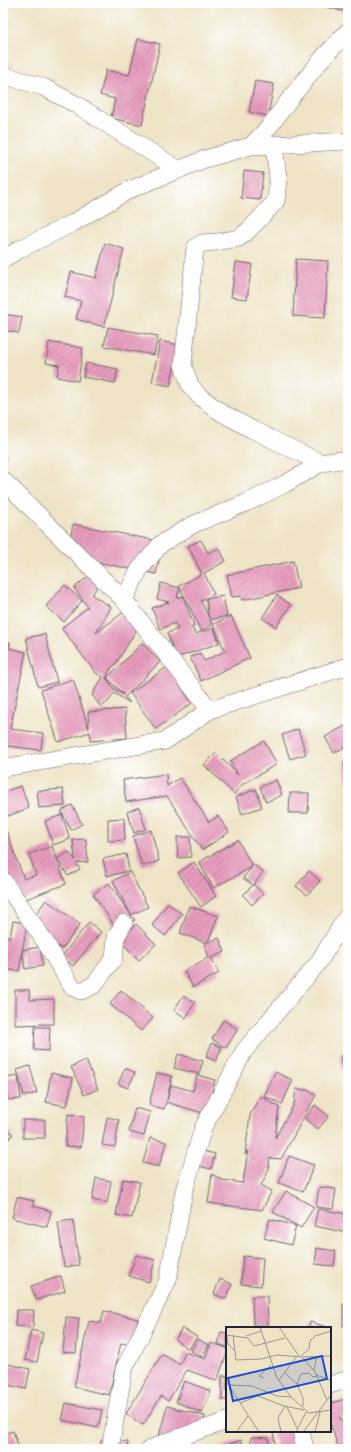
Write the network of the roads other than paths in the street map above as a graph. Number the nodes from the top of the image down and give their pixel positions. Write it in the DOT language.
graph roads {
  1 [pos="348,31"];
  2 [pos="3,75"];
  3 [pos="348,142"];
  4 [pos="274,145"];
  5 [pos="251,146"];
  6 [pos="179,170"];
  7 [pos="3,259"];
  8 [pos="348,459"];
  9 [pos="321,463"];
  10 [pos="3,480"];
  11 [pos="124,600"];
  12 [pos="348,666"];
  13 [pos="210,710"];
  14 [pos="3,768"];
  15 [pos="3,880"];
  16 [pos="348,915"];
  17 [pos="124,923"];
  18 [pos="348,1379"];
  19 [pos="331,1385"];
  20 [pos="226,1421"];
  21 [pos="301,1432"];
  22 [pos="110,1449"];
  23 [pos="150,1449"];
  24 [pos="305,1449"];
  1 -- 5 [label="street"];
  2 -- 6 [label="street"];
  3 -- 4 [label="street"];
  4 -- 5 [label="street"];
  4 -- 9 [label="street"];
  5 -- 6 [label="street"];
  6 -- 7 [label="street"];
  8 -- 9 [label="street"];
  9 -- 11 [label="street"];
  10 -- 11 [label="street"];
  11 -- 13 [label="street"];
  12 -- 13 [label="street"];
  13 -- 14 [label="street"];
  15 -- 17 [label="street"];
  16 -- 22 [label="street"];
  18 -- 19 [label="street"];
  20 -- 23 [label="street"];
  21 -- 24 [label="street"];
}
